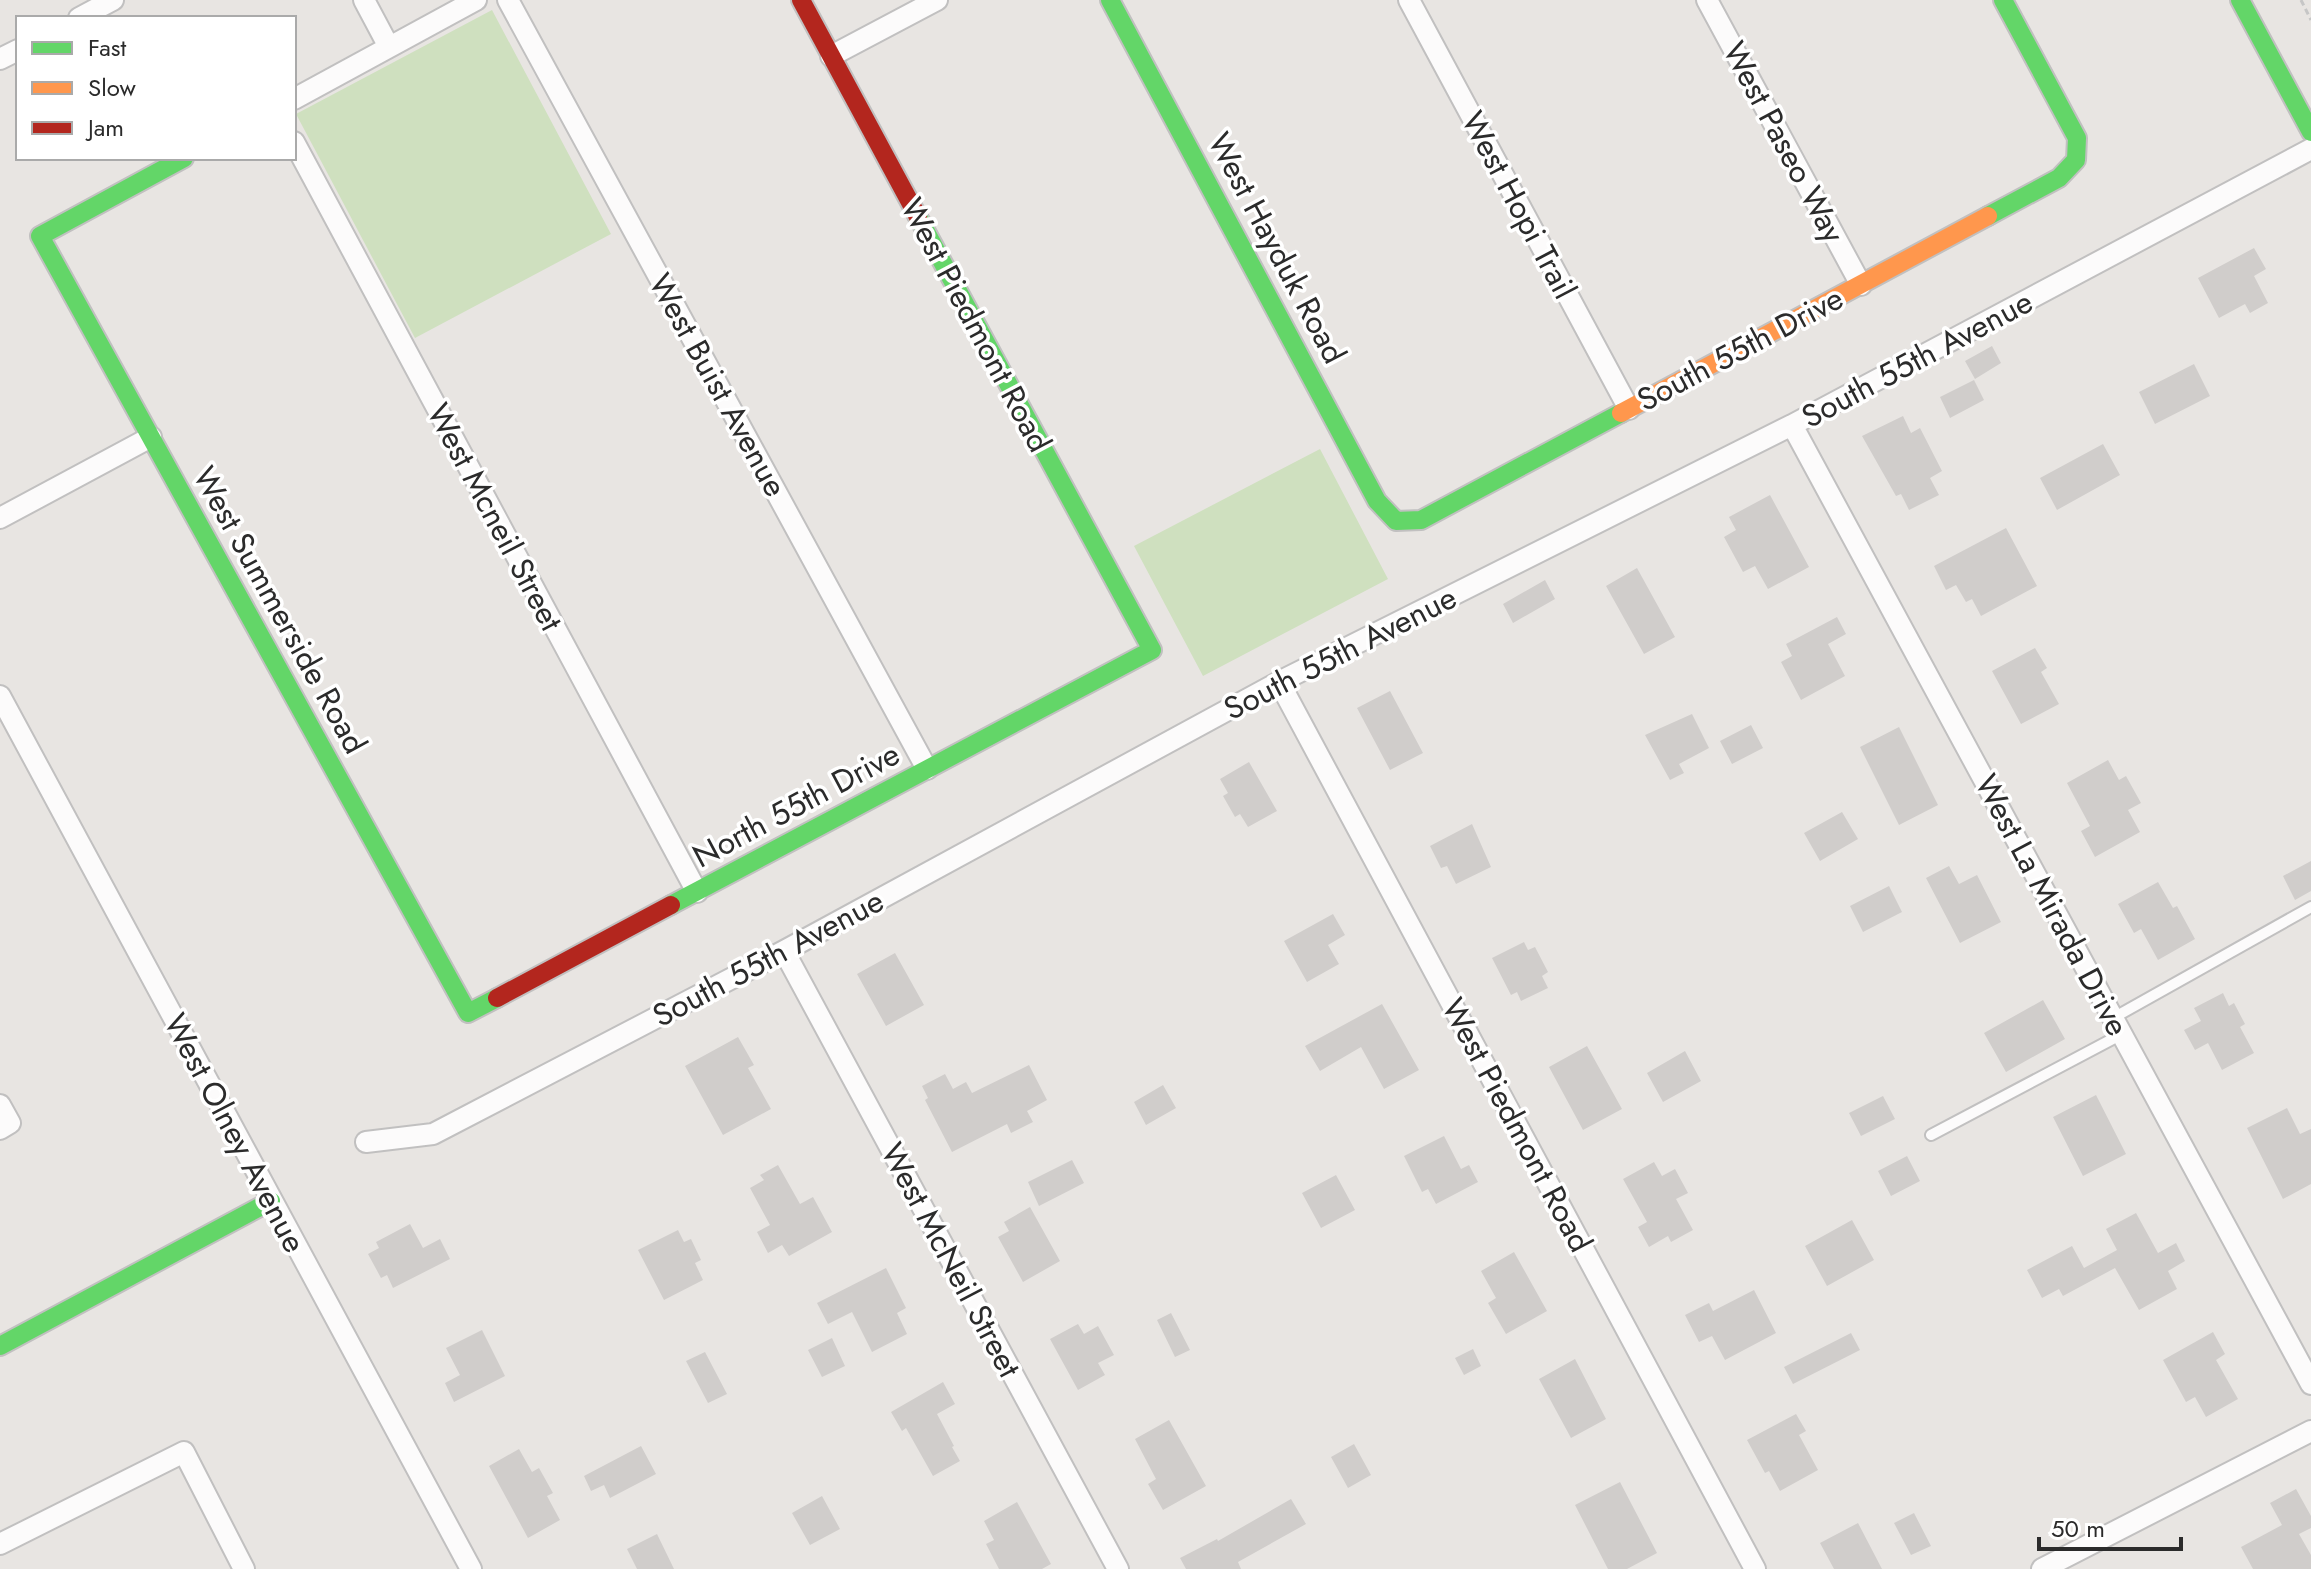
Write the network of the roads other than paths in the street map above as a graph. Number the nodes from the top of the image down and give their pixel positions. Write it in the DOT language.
graph roads {
  1 [pos="113,0"];
  2 [pos="364,0"];
  3 [pos="476,0"];
  4 [pos="508,0"];
  5 [pos="801,0"];
  6 [pos="937,0"];
  7 [pos="1110,0"];
  8 [pos="1409,0"];
  9 [pos="1707,0"];
  10 [pos="2003,0"];
  11 [pos="2240,0"];
  12 [pos="83,16"];
  13 [pos="389,47"];
  14 [pos="831,56"];
  15 [pos="296,98"];
  16 [pos="2311,132"];
  17 [pos="296,146"];
  18 [pos="2311,149"];
  19 [pos="180,160"];
  20 [pos="1861,285"];
  21 [pos="1629,409"];
  22 [pos="1792,425"];
  23 [pos="151,437"];
  24 [pos="0,518"];
  25 [pos="1396,521"];
  26 [pos="1152,650"];
  27 [pos="1279,682"];
  28 [pos="0,696"];
  29 [pos="927,769"];
  30 [pos="697,892"];
  31 [pos="2311,907"];
  32 [pos="784,951"];
  33 [pos="468,1013"];
  34 [pos="2117,1026"];
  35 [pos="0,1105"];
  36 [pos="5,1126"];
  37 [pos="1931,1135"];
  38 [pos="366,1142"];
  39 [pos="271,1201"];
  40 [pos="0,1346"];
  41 [pos="2311,1384"];
  42 [pos="2311,1431"];
  43 [pos="0,1544"];
  44 [pos="244,1569"];
  45 [pos="471,1569"];
  46 [pos="1118,1569"];
  47 [pos="1755,1569"];
  48 [pos="2042,1569"];
  1 -- 12 [label="street"];
  2 -- 13 [label="street"];
  3 -- 13 [label="street"];
  4 -- 29 [label="street, West Buist Avenue"];
  5 -- 14 [label="street, West Piedmont Road"];
  6 -- 14 [label="street"];
  7 -- 25 [label="street, West Hayduk Road"];
  8 -- 21 [label="street, West Hopi Trail"];
  9 -- 20 [label="street, West Paseo Way"];
  10 -- 20 [label="street, South 55th Drive"];
  11 -- 16 [label="street"];
  13 -- 15 [label="street"];
  14 -- 26 [label="street, West Piedmont Road"];
  17 -- 30 [label="street, West Mcneil Street"];
  18 -- 22 [label="street, South 55th Avenue"];
  19 -- 23 [label="street, West Summerside Road"];
  20 -- 21 [label="street, South 55th Drive"];
  21 -- 25 [label="street, South 55th Drive"];
  22 -- 27 [label="street, South 55th Avenue"];
  22 -- 34 [label="street, West La Mirada Drive"];
  23 -- 24 [label="street"];
  23 -- 33 [label="street, West Summerside Road"];
  26 -- 29 [label="street, North 55th Drive"];
  27 -- 32 [label="street, South 55th Avenue"];
  27 -- 47 [label="street, West Piedmont Road"];
  28 -- 39 [label="street, West Olney Avenue"];
  29 -- 30 [label="street, North 55th Drive"];
  30 -- 33 [label="street, North 55th Drive"];
  31 -- 34 [label="lane"];
  32 -- 38 [label="street, South 55th Avenue"];
  32 -- 46 [label="street, West McNeil Street"];
  34 -- 37 [label="lane"];
  34 -- 41 [label="street, West La Mirada Drive"];
  35 -- 36 [label="street"];
  39 -- 40 [label="street"];
  39 -- 45 [label="street, West Olney Avenue"];
  42 -- 48 [label="street"];
  43 -- 44 [label="street"];
}
